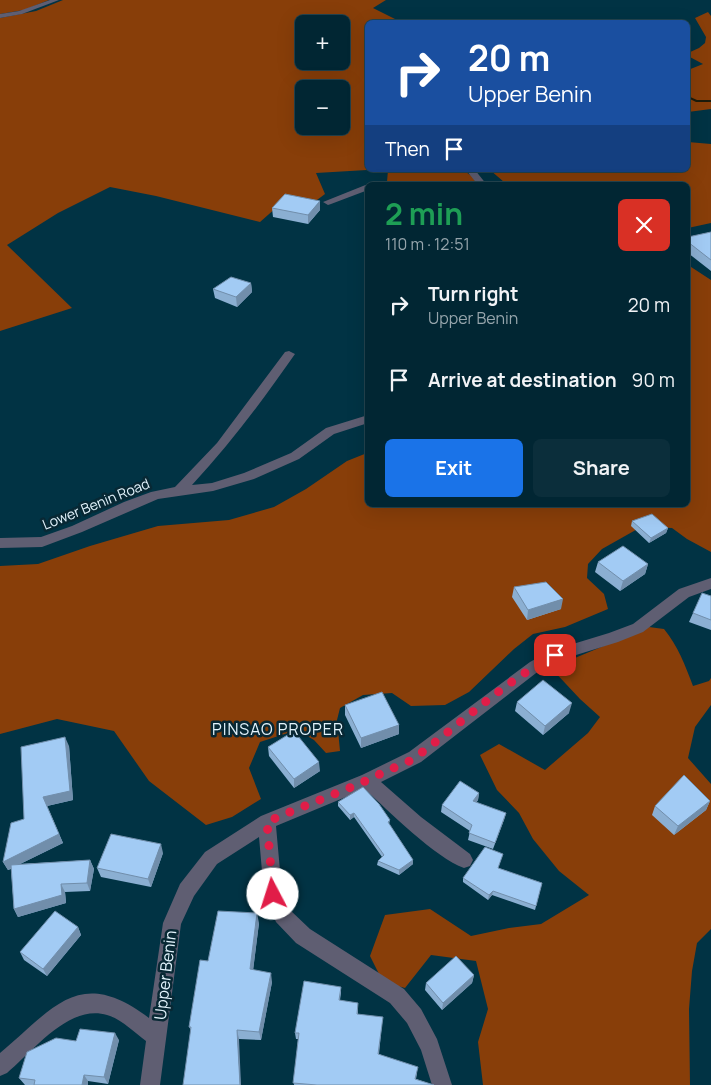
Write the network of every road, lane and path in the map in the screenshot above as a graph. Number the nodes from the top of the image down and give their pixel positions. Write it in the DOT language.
graph roads {
  1 [pos="56,0"];
  2 [pos="0,16"];
  3 [pos="472,172"];
  4 [pos="480,182"];
  5 [pos="365,188"];
  6 [pos="328,202"];
  7 [pos="289,354"];
  8 [pos="365,420"];
  9 [pos="179,490"];
  10 [pos="0,543"];
  11 [pos="711,583"];
  12 [pos="368,780"];
  13 [pos="267,822"];
  14 [pos="464,860"];
  15 [pos="157,1037"];
  16 [pos="0,1066"];
  17 [pos="150,1085"];
  18 [pos="442,1085"];
  1 -- 2 [label="street"];
  3 -- 4 [label="street"];
  5 -- 6 [label="street"];
  7 -- 9 [label="street"];
  8 -- 9 [label="street, Lower Benin Road"];
  9 -- 10 [label="street, Lower Benin Road"];
  11 -- 12 [label="street, Upper Benin"];
  12 -- 13 [label="street, Upper Benin"];
  12 -- 14 [label="street"];
  13 -- 15 [label="street, Upper Benin"];
  13 -- 18 [label="street"];
  15 -- 16 [label="street"];
  15 -- 17 [label="street, Upper Benin"];
}
